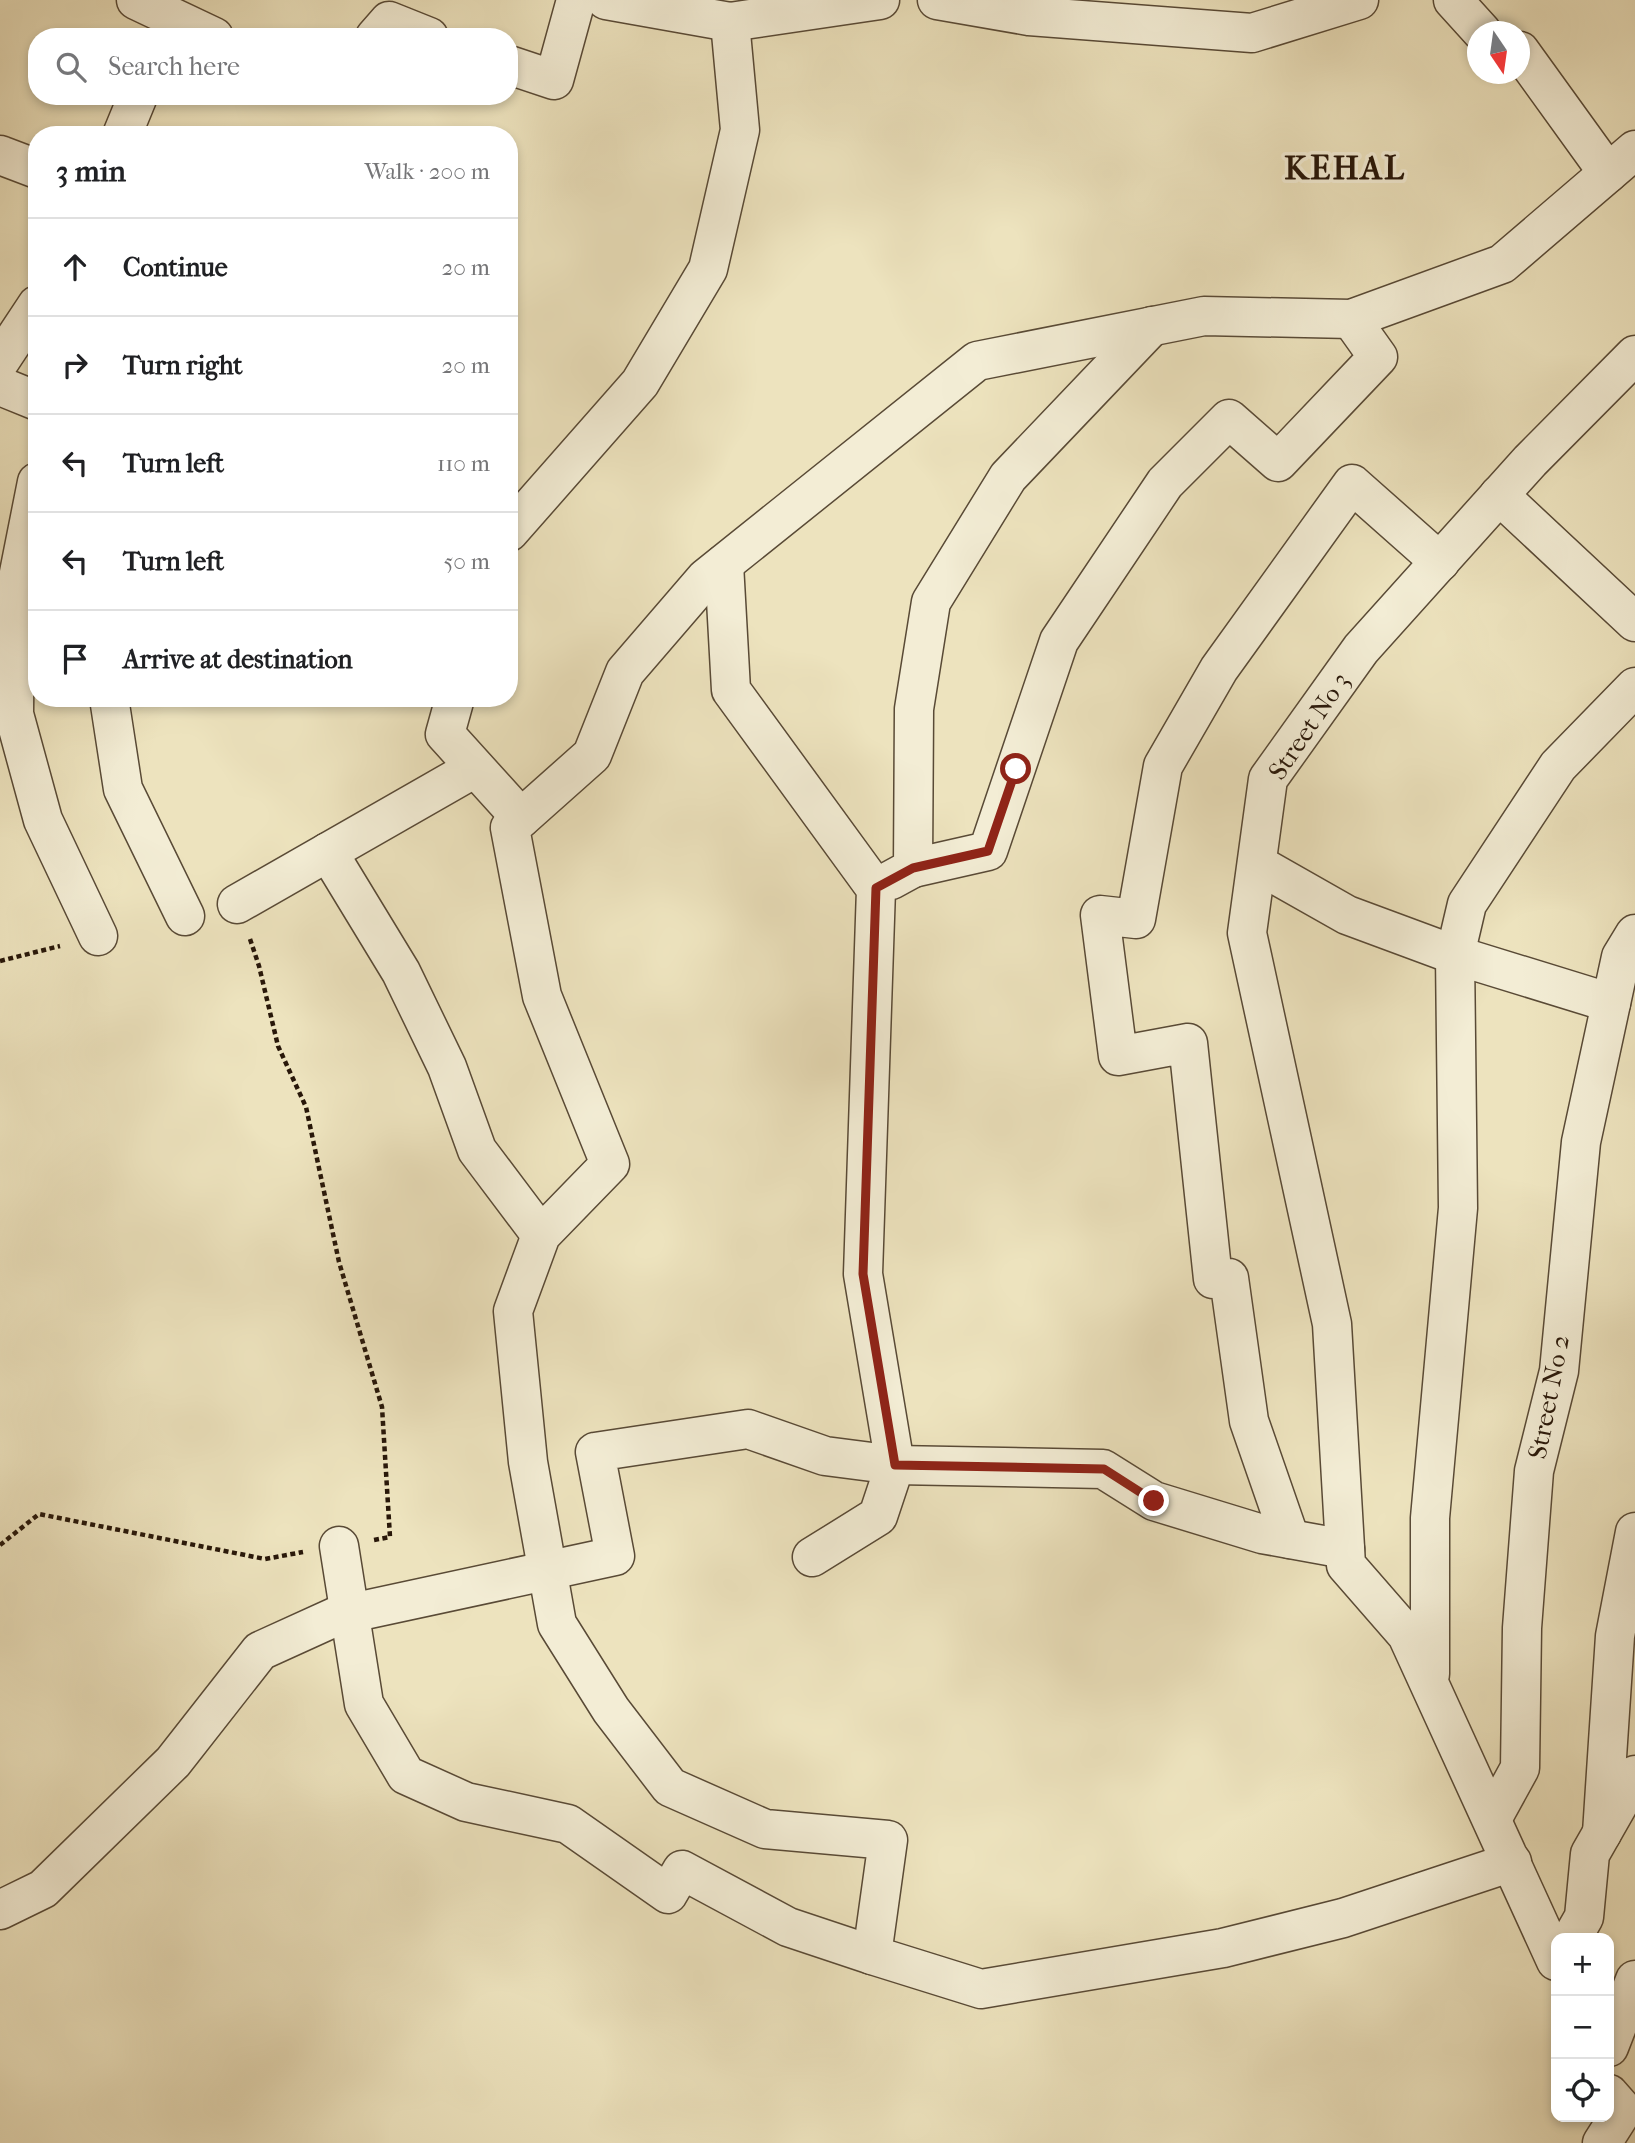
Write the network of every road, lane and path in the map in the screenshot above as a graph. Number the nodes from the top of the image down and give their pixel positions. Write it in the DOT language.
graph roads {
  1 [pos="136,0"];
  2 [pos="576,0"];
  3 [pos="606,0"];
  4 [pos="880,0"];
  5 [pos="937,0"];
  6 [pos="1359,0"];
  7 [pos="1432,0"];
  8 [pos="1439,0"];
  9 [pos="1453,0"];
  10 [pos="717,11"];
  11 [pos="1472,21"];
  12 [pos="167,27"];
  13 [pos="383,28"];
  14 [pos="406,28"];
  15 [pos="1530,62"];
  16 [pos="518,68"];
  17 [pos="134,105"];
  18 [pos="125,126"];
  19 [pos="0,155"];
  20 [pos="1621,161"];
  21 [pos="28,166"];
  22 [pos="28,319"];
  23 [pos="1351,319"];
  24 [pos="1152,326"];
  25 [pos="1635,355"];
  26 [pos="0,361"];
  27 [pos="0,386"];
  28 [pos="28,397"];
  29 [pos="1499,495"];
  30 [pos="518,522"];
  31 [pos="28,527"];
  32 [pos="1440,562"];
  33 [pos="724,564"];
  34 [pos="1635,622"];
  35 [pos="1635,687"];
  36 [pos="109,707"];
  37 [pos="452,707"];
  38 [pos="475,768"];
  39 [pos="521,818"];
  40 [pos="328,852"];
  41 [pos="1257,864"];
  42 [pos="913,868"];
  43 [pos="876,888"];
  44 [pos="237,904"];
  45 [pos="185,916"];
  46 [pos="1635,934"];
  47 [pos="98,936"];
  48 [pos="1455,955"];
  49 [pos="0,961"];
  50 [pos="1611,1003"];
  51 [pos="541,1235"];
  52 [pos="895,1465"];
  53 [pos="1635,1532"];
  54 [pos="1290,1539"];
  55 [pos="0,1545"];
  56 [pos="339,1546"];
  57 [pos="1345,1549"];
  58 [pos="812,1557"];
  59 [pos="547,1569"];
  60 [pos="349,1613"];
  61 [pos="1430,1684"];
  62 [pos="1635,1775"];
  63 [pos="1493,1819"];
  64 [pos="1602,1833"];
  65 [pos="1512,1861"];
  66 [pos="0,1910"];
  67 [pos="1575,1933"];
  68 [pos="1551,1950"];
  69 [pos="872,1955"];
  70 [pos="1614,2100"];
  71 [pos="1602,2143"];
  1 -- 12 [label="street"];
  2 -- 16 [label="street"];
  3 -- 10 [label="street"];
  4 -- 10 [label="street"];
  5 -- 6 [label="street"];
  7 -- 8 [label="street"];
  9 -- 11 [label="street"];
  10 -- 30 [label="street"];
  13 -- 14 [label="street"];
  15 -- 20 [label="street"];
  17 -- 18 [label="street"];
  19 -- 21 [label="street"];
  20 -- 23 [label="street"];
  22 -- 26 [label="street"];
  23 -- 24 [label="street"];
  23 -- 42 [label="street"];
  24 -- 33 [label="street"];
  24 -- 42 [label="street"];
  25 -- 29 [label="street, Street No 3"];
  27 -- 28 [label="street"];
  29 -- 32 [label="street, Street No 3"];
  29 -- 34 [label="street"];
  31 -- 47 [label="street"];
  32 -- 41 [label="street, Street No 3"];
  32 -- 54 [label="street"];
  33 -- 39 [label="street"];
  33 -- 43 [label="street"];
  35 -- 48 [label="street"];
  36 -- 45 [label="street"];
  37 -- 38 [label="street"];
  38 -- 39 [label="street"];
  38 -- 40 [label="street"];
  39 -- 51 [label="street"];
  40 -- 44 [label="street"];
  40 -- 51 [label="street"];
  41 -- 48 [label="street"];
  41 -- 57 [label="street, Street No 3"];
  42 -- 43 [label="street"];
  43 -- 52 [label="street"];
  44 -- 56 [label="path"];
  46 -- 50 [label="street, Street No 2"];
  47 -- 49 [label="path"];
  48 -- 50 [label="street"];
  48 -- 61 [label="street"];
  50 -- 63 [label="street, Street No 2"];
  51 -- 59 [label="street"];
  52 -- 54 [label="street"];
  52 -- 58 [label="street"];
  52 -- 59 [label="street"];
  53 -- 64 [label="street"];
  54 -- 57 [label="street"];
  55 -- 56 [label="path"];
  56 -- 60 [label="street"];
  57 -- 61 [label="street"];
  59 -- 60 [label="street"];
  59 -- 69 [label="street"];
  60 -- 66 [label="street"];
  60 -- 69 [label="street"];
  61 -- 63 [label="street"];
  62 -- 64 [label="street"];
  63 -- 65 [label="street"];
  64 -- 67 [label="street"];
  65 -- 68 [label="street"];
  65 -- 69 [label="street"];
  70 -- 71 [label="street"];
}
